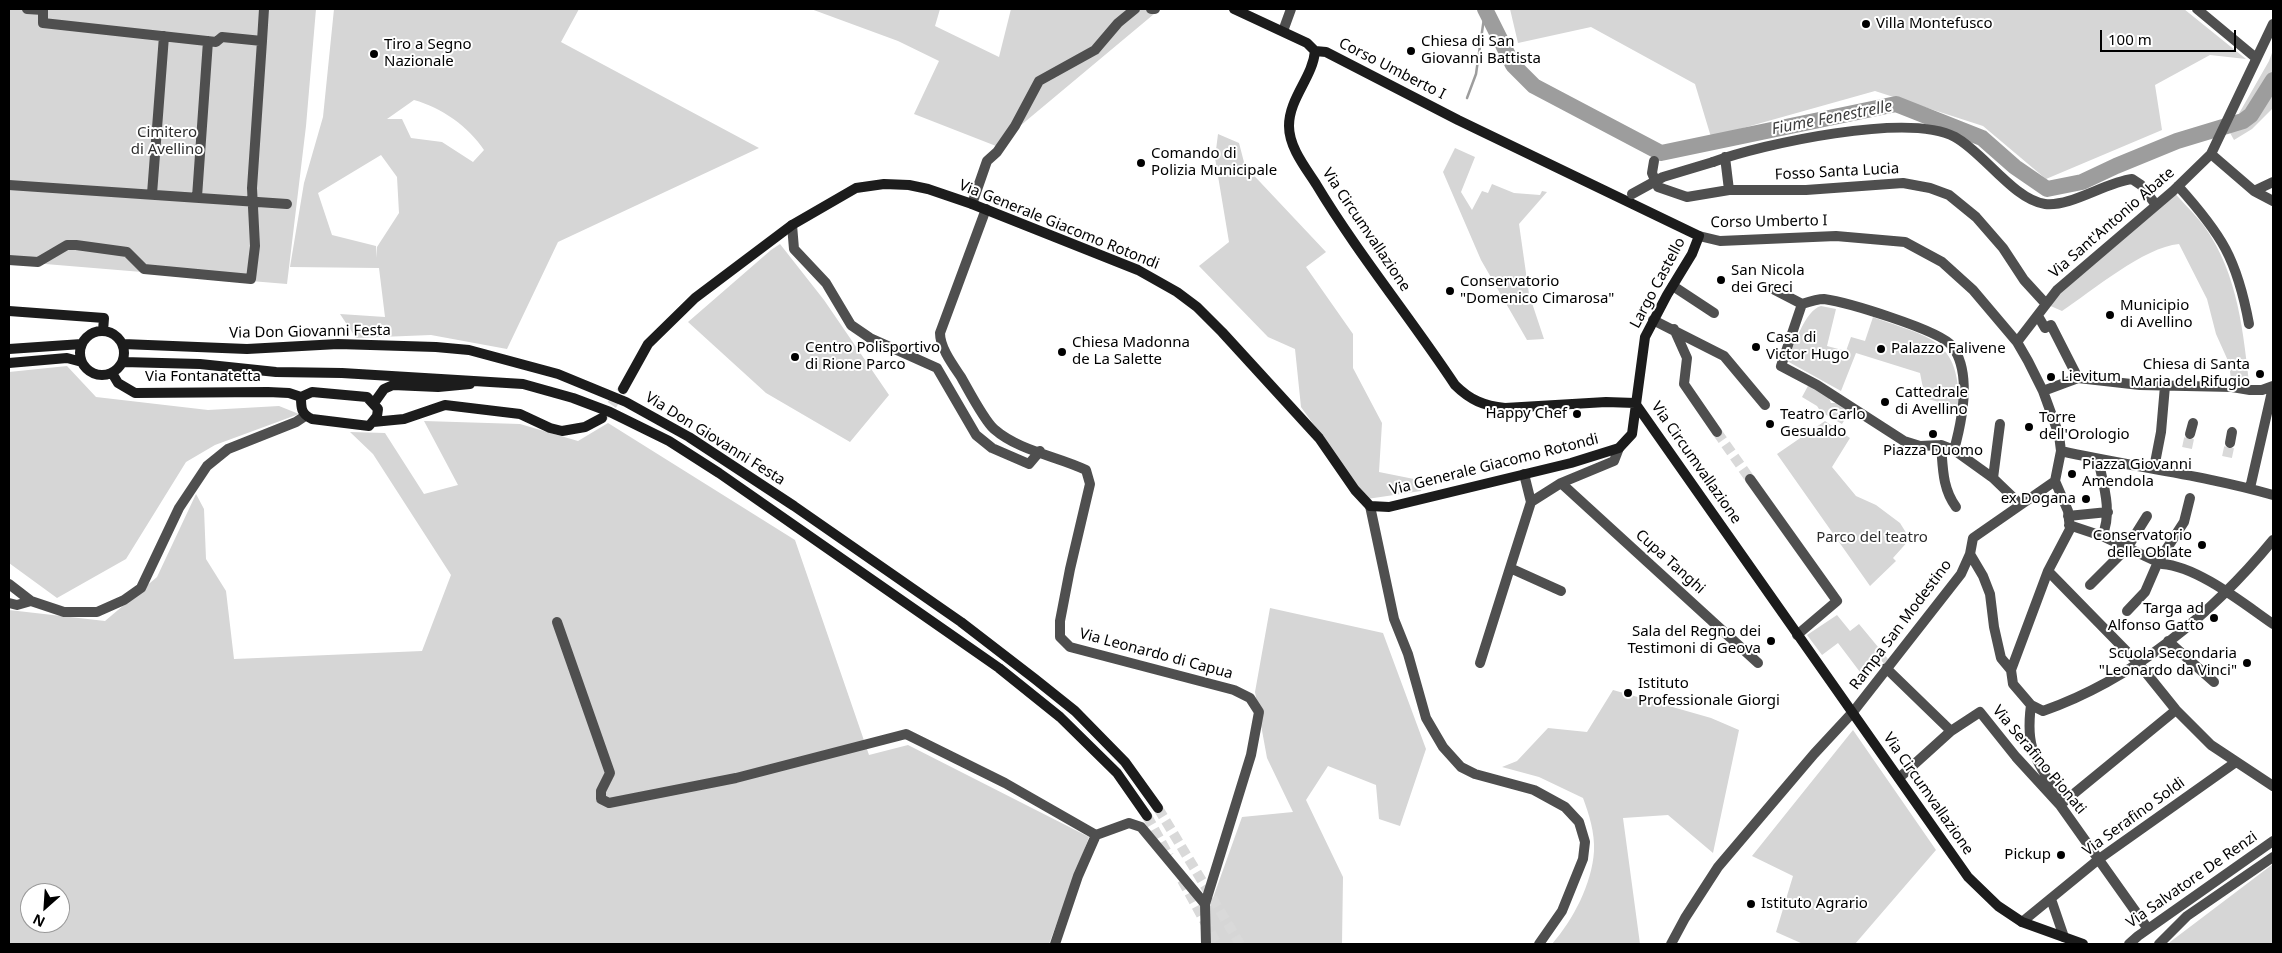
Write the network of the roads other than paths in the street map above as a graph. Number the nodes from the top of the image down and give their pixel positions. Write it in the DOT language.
graph roads {
  1 [pos="27,9"];
  2 [pos="264,9"];
  3 [pos="1135,9"];
  4 [pos="1151,9"];
  5 [pos="1155,9"];
  6 [pos="1234,9"];
  7 [pos="1291,9"];
  8 [pos="2197,9"];
  9 [pos="2273,24"];
  10 [pos="1283,31"];
  11 [pos="164,36"];
  12 [pos="208,41"];
  13 [pos="262,41"];
  14 [pos="1315,51"];
  15 [pos="2256,58"];
  16 [pos="2211,154"];
  17 [pos="1725,157"];
  18 [pos="1654,161"];
  19 [pos="2273,182"];
  20 [pos="9,185"];
  21 [pos="2178,186"];
  22 [pos="1729,190"];
  23 [pos="2254,191"];
  24 [pos="152,194"];
  25 [pos="1628,197"];
  26 [pos="197,198"];
  27 [pos="2273,200"];
  28 [pos="251,201"];
  29 [pos="287,204"];
  30 [pos="972,204"];
  31 [pos="2156,205"];
  32 [pos="986,210"];
  33 [pos="792,225"];
  34 [pos="1700,236"];
  35 [pos="9,260"];
  36 [pos="1673,286"];
  37 [pos="1773,289"];
  38 [pos="1802,304"];
  39 [pos="2046,304"];
  40 [pos="9,311"];
  41 [pos="1714,313"];
  42 [pos="2038,316"];
  43 [pos="1653,320"];
  44 [pos="2249,324"];
  45 [pos="1674,329"];
  46 [pos="103,331"];
  47 [pos="2017,342"];
  48 [pos="82,344"];
  49 [pos="123,344"];
  50 [pos="9,349"];
  51 [pos="82,362"];
  52 [pos="123,362"];
  53 [pos="9,363"];
  54 [pos="112,373"];
  55 [pos="2078,378"];
  56 [pos="488,381"];
  57 [pos="2165,386"];
  58 [pos="2273,387"];
  59 [pos="623,389"];
  60 [pos="2262,390"];
  61 [pos="2043,391"];
  62 [pos="301,397"];
  63 [pos="2272,402"];
  64 [pos="374,403"];
  65 [pos="1635,403"];
  66 [pos="1765,405"];
  67 [pos="2270,413"];
  68 [pos="305,416"];
  69 [pos="602,418"];
  70 [pos="373,422"];
  71 [pos="2193,423"];
  72 [pos="2000,424"];
  73 [pos="1717,432"];
  74 [pos="2232,432"];
  75 [pos="2190,434"];
  76 [pos="2230,443"];
  77 [pos="1941,445"];
  78 [pos="1620,448"];
  79 [pos="1954,450"];
  80 [pos="1040,451"];
  81 [pos="2062,451"];
  82 [pos="2098,459"];
  83 [pos="2154,468"];
  84 [pos="1524,474"];
  85 [pos="1993,478"];
  86 [pos="1750,479"];
  87 [pos="2055,481"];
  88 [pos="1561,483"];
  89 [pos="2250,488"];
  90 [pos="2273,495"];
  91 [pos="2190,498"];
  92 [pos="1531,502"];
  93 [pos="2020,504"];
  94 [pos="1370,506"];
  95 [pos="1956,507"];
  96 [pos="2108,512"];
  97 [pos="2147,516"];
  98 [pos="2069,521"];
  99 [pos="2102,536"];
  100 [pos="2273,540"];
  101 [pos="2127,548"];
  102 [pos="2269,552"];
  103 [pos="1970,554"];
  104 [pos="2158,562"];
  105 [pos="1510,568"];
  106 [pos="2048,571"];
  107 [pos="9,584"];
  108 [pos="2090,585"];
  109 [pos="1561,591"];
  110 [pos="2227,591"];
  111 [pos="31,601"];
  112 [pos="9,603"];
  113 [pos="2127,611"];
  114 [pos="557,622"];
  115 [pos="2273,624"];
  116 [pos="1797,635"];
  117 [pos="2168,641"];
  118 [pos="1480,663"];
  119 [pos="1758,663"];
  120 [pos="2139,664"];
  121 [pos="1886,668"];
  122 [pos="2011,670"];
  123 [pos="2214,682"];
  124 [pos="2031,705"];
  125 [pos="2176,710"];
  126 [pos="1852,712"];
  127 [pos="1951,731"];
  128 [pos="2236,762"];
  129 [pos="1899,778"];
  130 [pos="2273,786"];
  131 [pos="2060,805"];
  132 [pos="1158,808"];
  133 [pos="1147,816"];
  134 [pos="1096,835"];
  135 [pos="2273,841"];
  136 [pos="2273,857"];
  137 [pos="2099,859"];
  138 [pos="2051,899"];
  139 [pos="1205,904"];
  140 [pos="2022,922"];
  141 [pos="2148,928"];
  142 [pos="2064,938"];
  143 [pos="1055,944"];
  144 [pos="1206,944"];
  145 [pos="1539,944"];
  146 [pos="1671,944"];
  147 [pos="2083,944"];
  148 [pos="2129,944"];
  149 [pos="2158,944"];
  1 -- 11 [label="street"];
  2 -- 13 [label="street"];
  3 -- 30 [label="street"];
  4 -- 5 [label="street"];
  6 -- 10 [label="street, Corso Umberto I"];
  7 -- 10 [label="street"];
  8 -- 15 [label="street"];
  9 -- 15 [label="street"];
  10 -- 14 [label="street, Corso Umberto I"];
  11 -- 12 [label="street"];
  11 -- 24 [label="street"];
  12 -- 13 [label="street"];
  12 -- 26 [label="street"];
  13 -- 28 [label="street"];
  14 -- 25 [label="street, Corso Umberto I"];
  14 -- 65 [label="street, Via Circumvallazione"];
  15 -- 16 [label="street"];
  16 -- 21 [label="street, Via Sant'Antonio Abate"];
  16 -- 23 [label="street"];
  17 -- 22 [label="street"];
  17 -- 25 [label="street, bridge"];
  17 -- 31 [label="street"];
  18 -- 22 [label="street, Fosso Santa Lucia"];
  19 -- 23 [label="street"];
  20 -- 24 [label="street"];
  21 -- 31 [label="street, Via Sant'Antonio Abate"];
  21 -- 44 [label="street"];
  22 -- 39 [label="street, Fosso Santa Lucia"];
  23 -- 27 [label="street"];
  24 -- 26 [label="street"];
  25 -- 34 [label="street, Corso Umberto I"];
  26 -- 28 [label="street"];
  28 -- 29 [label="street"];
  28 -- 35 [label="street"];
  30 -- 32 [label="street, Via Generale Giacomo Rotondi"];
  30 -- 33 [label="street, Via Generale Giacomo Rotondi"];
  31 -- 39 [label="street, Via Sant'Antonio Abate"];
  32 -- 80 [label="street, Via Leonardo di Capua"];
  32 -- 94 [label="street, Via Generale Giacomo Rotondi"];
  33 -- 59 [label="street, Via Generale Giacomo Rotondi"];
  33 -- 80 [label="street"];
  34 -- 36 [label="street, Largo Castello"];
  34 -- 47 [label="street, Corso Umberto I"];
  36 -- 41 [label="street"];
  36 -- 43 [label="street, Largo Castello"];
  37 -- 38 [label="street"];
  38 -- 77 [label="street"];
  38 -- 79 [label="street"];
  39 -- 42 [label="street, Via Sant'Antonio Abate"];
  40 -- 46 [label="street"];
  42 -- 47 [label="street, Via Sant'Antonio Abate"];
  42 -- 55 [label="street"];
  43 -- 45 [label="street"];
  43 -- 65 [label="street, Largo Castello"];
  45 -- 66 [label="street"];
  45 -- 73 [label="street"];
  46 -- 48 [label="street"];
  46 -- 49 [label="street"];
  47 -- 61 [label="street, Corso Umberto I"];
  48 -- 50 [label="street"];
  48 -- 51 [label="street"];
  49 -- 52 [label="street"];
  49 -- 132 [label="street, Via Don Giovanni Festa"];
  51 -- 53 [label="street"];
  51 -- 54 [label="street"];
  52 -- 54 [label="street"];
  52 -- 56 [label="street, Via Don Giovanni Festa"];
  54 -- 62 [label="street, Via Fontanatetta"];
  55 -- 57 [label="street"];
  55 -- 61 [label="street"];
  56 -- 64 [label="street"];
  56 -- 133 [label="street, Via Don Giovanni Festa"];
  57 -- 60 [label="street"];
  57 -- 83 [label="street"];
  58 -- 60 [label="street"];
  58 -- 63 [label="street"];
  60 -- 63 [label="street"];
  61 -- 81 [label="street, Corso Umberto I"];
  62 -- 64 [label="street, Via Fontanatetta"];
  62 -- 68 [label="street"];
  63 -- 67 [label="street"];
  64 -- 70 [label="street"];
  65 -- 78 [label="street, Via Generale Giacomo Rotondi"];
  65 -- 116 [label="street, Via Circumvallazione"];
  67 -- 89 [label="street"];
  68 -- 70 [label="street"];
  68 -- 111 [label="street"];
  69 -- 70 [label="street"];
  71 -- 75 [label="street"];
  72 -- 85 [label="street"];
  74 -- 76 [label="street"];
  77 -- 79 [label="street"];
  77 -- 95 [label="street"];
  78 -- 84 [label="street, Via Generale Giacomo Rotondi"];
  78 -- 88 [label="street"];
  79 -- 85 [label="street"];
  80 -- 139 [label="street, Via Leonardo di Capua"];
  81 -- 82 [label="street"];
  81 -- 87 [label="street"];
  82 -- 83 [label="street"];
  82 -- 96 [label="street"];
  83 -- 89 [label="street"];
  84 -- 92 [label="street"];
  84 -- 94 [label="street, Via Generale Giacomo Rotondi"];
  85 -- 93 [label="street"];
  86 -- 116 [label="street"];
  87 -- 93 [label="street, Rampa San Modestino"];
  87 -- 98 [label="street"];
  88 -- 92 [label="street"];
  88 -- 119 [label="street, Cupa Tanghi"];
  89 -- 90 [label="street"];
  91 -- 104 [label="street"];
  92 -- 105 [label="street"];
  93 -- 103 [label="street, Rampa San Modestino"];
  94 -- 145 [label="street"];
  96 -- 98 [label="street"];
  96 -- 99 [label="street"];
  97 -- 101 [label="street"];
  98 -- 99 [label="street"];
  98 -- 106 [label="street"];
  99 -- 101 [label="street"];
  100 -- 102 [label="street"];
  101 -- 104 [label="street"];
  101 -- 108 [label="street"];
  102 -- 110 [label="street"];
  103 -- 121 [label="street, Rampa San Modestino"];
  103 -- 122 [label="street"];
  104 -- 110 [label="street"];
  104 -- 113 [label="street"];
  105 -- 109 [label="street"];
  105 -- 118 [label="street"];
  106 -- 120 [label="street"];
  106 -- 122 [label="street"];
  107 -- 111 [label="street"];
  110 -- 115 [label="street"];
  110 -- 117 [label="street"];
  111 -- 112 [label="street"];
  114 -- 134 [label="street"];
  116 -- 126 [label="street, Via Circumvallazione"];
  117 -- 120 [label="street"];
  117 -- 123 [label="street"];
  120 -- 124 [label="street"];
  120 -- 125 [label="street"];
  121 -- 126 [label="street, Rampa San Modestino"];
  121 -- 127 [label="street"];
  122 -- 124 [label="street"];
  124 -- 131 [label="street"];
  125 -- 128 [label="street"];
  125 -- 131 [label="street"];
  126 -- 129 [label="street, Via Circumvallazione"];
  126 -- 146 [label="street, Rampa San Modestino"];
  127 -- 129 [label="street, Via Serafino Pionati"];
  127 -- 131 [label="street, Via Serafino Pionati"];
  128 -- 130 [label="street"];
  128 -- 137 [label="street, Via Serafino Soldi"];
  129 -- 140 [label="street, Via Circumvallazione"];
  131 -- 137 [label="street, Via Serafino Pionati"];
  134 -- 139 [label="street"];
  134 -- 143 [label="street"];
  135 -- 141 [label="street, Via Salvatore De Renzi"];
  136 -- 149 [label="street, Via Salvatore De Renzi"];
  137 -- 138 [label="street, Via Serafino Soldi"];
  137 -- 141 [label="street, Via Serafino Pionati"];
  138 -- 140 [label="street, Via Serafino Soldi"];
  138 -- 142 [label="street"];
  139 -- 144 [label="street"];
  140 -- 142 [label="street, Via Circumvallazione"];
  141 -- 148 [label="street, Via Salvatore De Renzi"];
  142 -- 147 [label="street, Via Circumvallazione"];
}
